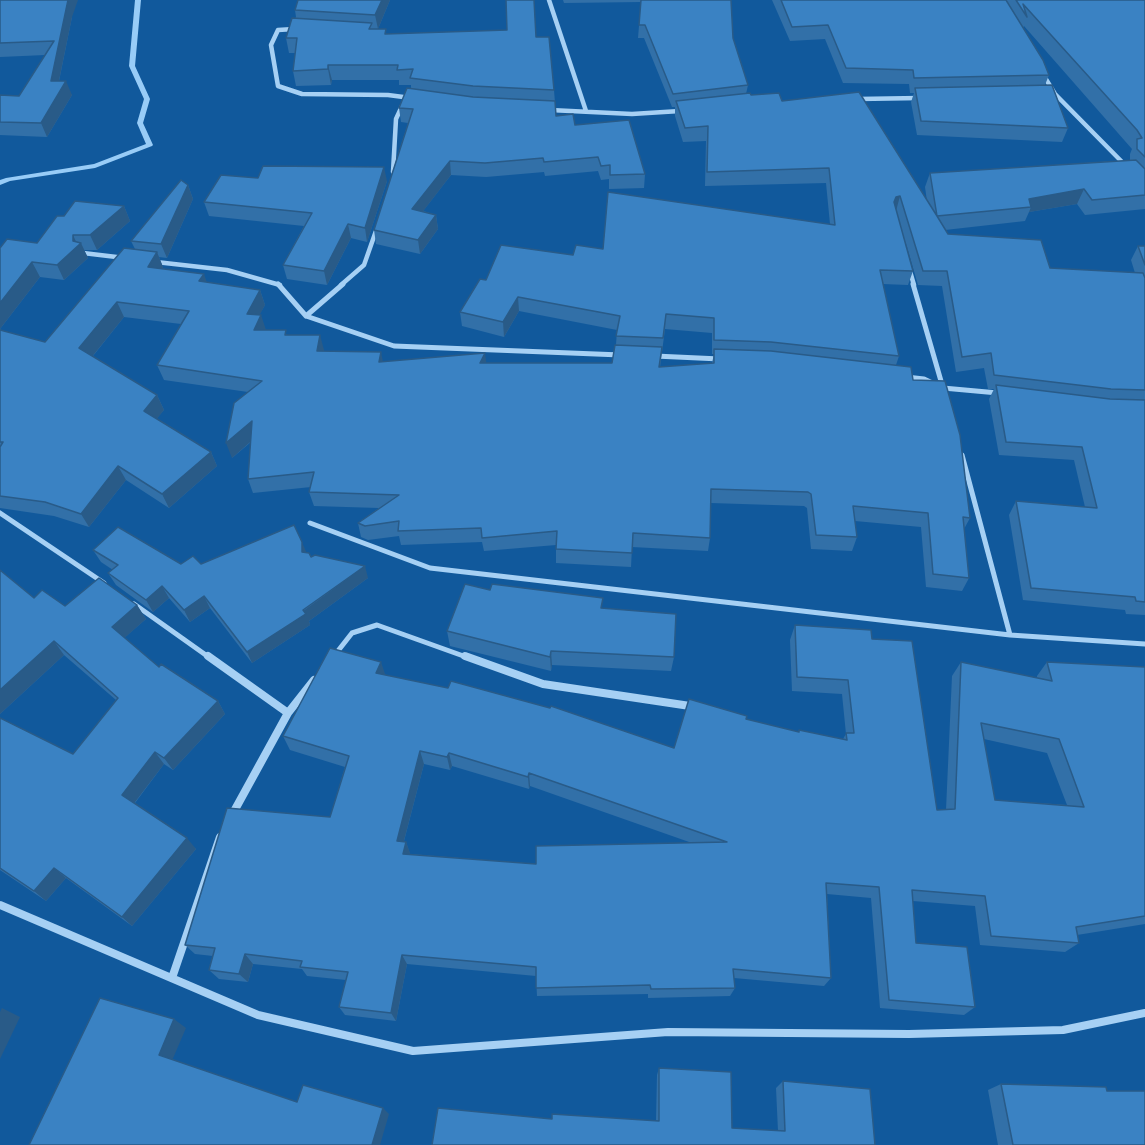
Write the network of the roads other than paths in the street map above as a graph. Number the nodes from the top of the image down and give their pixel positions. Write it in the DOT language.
graph roads {
  1 [pos="549,0"];
  2 [pos="300,28"];
  3 [pos="1038,66"];
  4 [pos="1055,94"];
  5 [pos="1044,95"];
  6 [pos="406,98"];
  7 [pos="931,98"];
  8 [pos="418,99"];
  9 [pos="847,99"];
  10 [pos="541,109"];
  11 [pos="586,111"];
  12 [pos="686,111"];
  13 [pos="1129,169"];
  14 [pos="392,176"];
  15 [pos="378,225"];
  16 [pos="83,253"];
  17 [pos="127,258"];
  18 [pos="906,259"];
  19 [pos="149,261"];
  20 [pos="306,316"];
  21 [pos="627,355"];
  22 [pos="651,356"];
  23 [pos="733,359"];
  24 [pos="902,377"];
  25 [pos="943,388"];
  26 [pos="1011,395"];
  27 [pos="946,399"];
  28 [pos="958,444"];
  29 [pos="0,513"];
  30 [pos="310,523"];
  31 [pos="108,585"];
  32 [pos="127,599"];
  33 [pos="1010,635"];
  34 [pos="1145,645"];
  35 [pos="331,660"];
  36 [pos="316,678"];
  37 [pos="690,706"];
  38 [pos="288,713"];
  39 [pos="227,824"];
  40 [pos="222,834"];
  41 [pos="0,905"];
  42 [pos="172,978"];
  43 [pos="1145,1013"];
  1 -- 11 [label="street"];
  2 -- 6 [label="street"];
  3 -- 4 [label="street"];
  4 -- 5 [label="street"];
  4 -- 13 [label="street"];
  6 -- 8 [label="street"];
  6 -- 14 [label="street"];
  7 -- 9 [label="street"];
  10 -- 11 [label="street"];
  11 -- 12 [label="street"];
  15 -- 20 [label="street"];
  16 -- 17 [label="street"];
  18 -- 25 [label="street"];
  19 -- 20 [label="street"];
  20 -- 21 [label="street"];
  22 -- 23 [label="street"];
  24 -- 25 [label="street"];
  25 -- 26 [label="street"];
  25 -- 27 [label="street"];
  28 -- 33 [label="street"];
  29 -- 31 [label="street"];
  30 -- 33 [label="street"];
  32 -- 38 [label="street"];
  33 -- 34 [label="street"];
  35 -- 37 [label="street"];
  36 -- 38 [label="street"];
  38 -- 39 [label="street"];
  40 -- 42 [label="street"];
  41 -- 42 [label="street"];
  42 -- 43 [label="street"];
}
